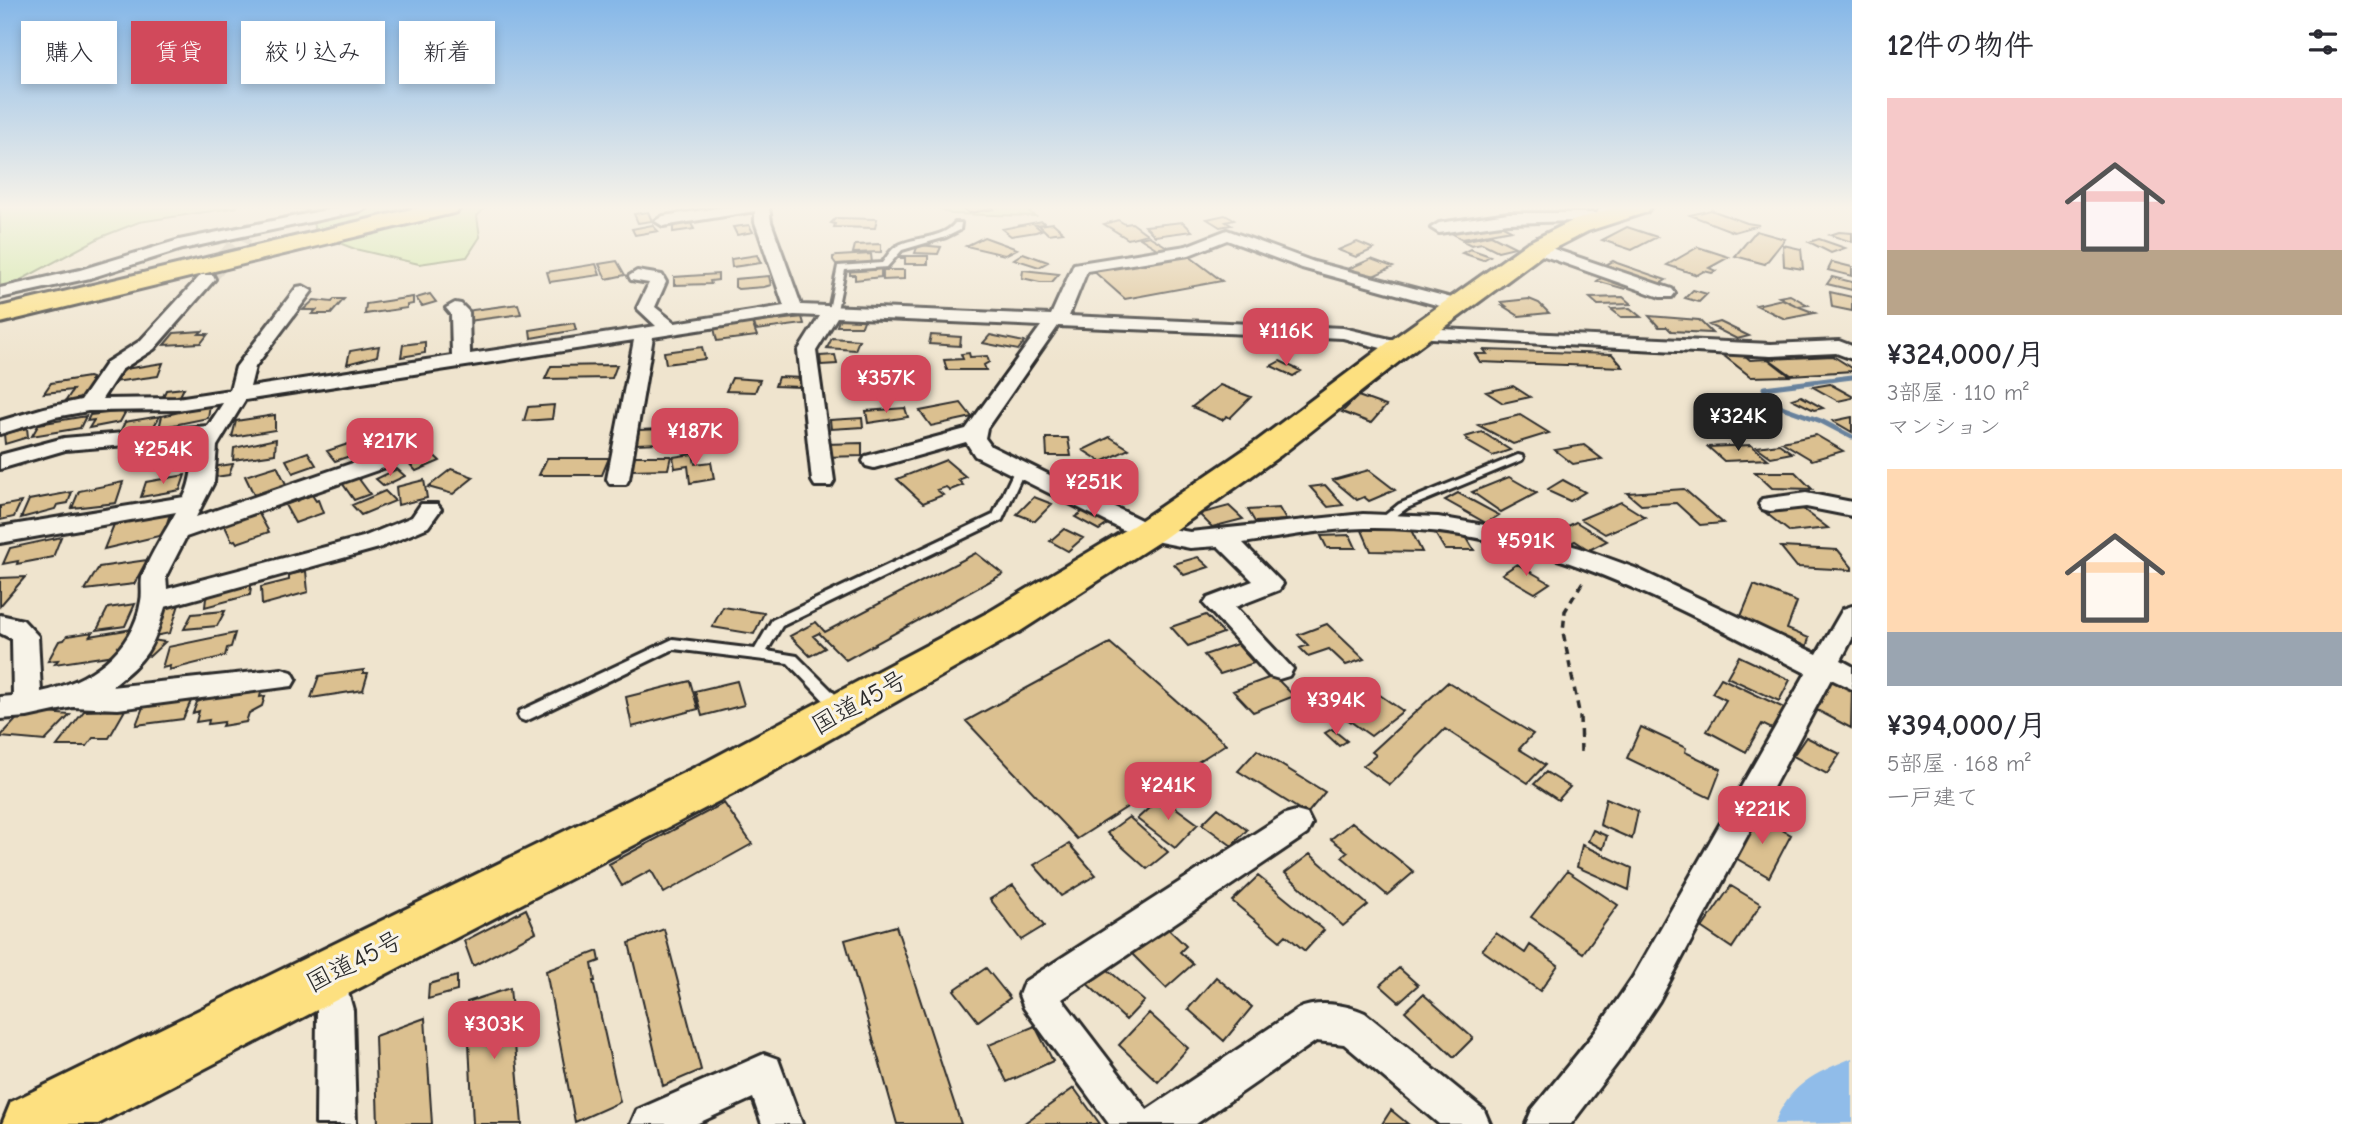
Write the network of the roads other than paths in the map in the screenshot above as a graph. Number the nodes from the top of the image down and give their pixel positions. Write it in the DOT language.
graph roads {
  1 [pos="132,259"];
  2 [pos="193,259"];
  3 [pos="231,259"];
  4 [pos="776,259"];
  5 [pos="889,259"];
  6 [pos="1128,259"];
  7 [pos="1294,259"];
  8 [pos="1520,259"];
  9 [pos="1569,259"];
  10 [pos="636,276"];
  11 [pos="207,279"];
  12 [pos="303,291"];
  13 [pos="0,293"];
  14 [pos="1666,293"];
  15 [pos="0,304"];
  16 [pos="1457,305"];
  17 [pos="454,308"];
  18 [pos="794,310"];
  19 [pos="832,310"];
  20 [pos="0,315"];
  21 [pos="1055,321"];
  22 [pos="670,328"];
  23 [pos="645,331"];
  24 [pos="1409,340"];
  25 [pos="1848,346"];
  26 [pos="461,359"];
  27 [pos="238,395"];
  28 [pos="88,405"];
  29 [pos="0,428"];
  30 [pos="214,432"];
  31 [pos="975,438"];
  32 [pos="1518,458"];
  33 [pos="387,459"];
  34 [pos="874,461"];
  35 [pos="0,462"];
  36 [pos="1020,470"];
  37 [pos="618,479"];
  38 [pos="823,481"];
  39 [pos="193,502"];
  40 [pos="1770,504"];
  41 [pos="429,509"];
  42 [pos="1852,509"];
  43 [pos="1384,521"];
  44 [pos="177,532"];
  45 [pos="1147,533"];
  46 [pos="0,535"];
  47 [pos="1224,538"];
  48 [pos="153,601"];
  49 [pos="1852,615"];
  50 [pos="0,624"];
  51 [pos="758,655"];
  52 [pos="1279,669"];
  53 [pos="1834,671"];
  54 [pos="282,678"];
  55 [pos="72,696"];
  56 [pos="27,706"];
  57 [pos="0,708"];
  58 [pos="843,711"];
  59 [pos="524,715"];
  60 [pos="1296,824"];
  61 [pos="327,975"];
  62 [pos="33,1124"];
  63 [pos="336,1124"];
  64 [pos="650,1124"];
  65 [pos="782,1124"];
  66 [pos="1133,1124"];
  67 [pos="1161,1124"];
  68 [pos="1470,1124"];
  69 [pos="1546,1124"];
  1 -- 13 [label="street"];
  2 -- 15 [label="highway"];
  3 -- 20 [label="highway"];
  4 -- 18 [label="street"];
  5 -- 19 [label="lane"];
  6 -- 21 [label="street"];
  7 -- 16 [label="street"];
  8 -- 16 [label="highway, 国道45号"];
  9 -- 14 [label="street"];
  10 -- 22 [label="street"];
  11 -- 28 [label="street"];
  12 -- 27 [label="street"];
  16 -- 24 [label="highway, 国道45号"];
  17 -- 26 [label="street"];
  18 -- 19 [label="street"];
  18 -- 22 [label="street"];
  19 -- 21 [label="street"];
  19 -- 38 [label="street"];
  21 -- 24 [label="street"];
  21 -- 31 [label="street"];
  22 -- 23 [label="street"];
  23 -- 26 [label="street"];
  23 -- 37 [label="street"];
  24 -- 25 [label="street"];
  24 -- 45 [label="highway, 国道45号"];
  26 -- 27 [label="street"];
  27 -- 28 [label="street"];
  27 -- 30 [label="street"];
  28 -- 29 [label="street"];
  30 -- 35 [label="street"];
  30 -- 39 [label="street"];
  31 -- 34 [label="street"];
  31 -- 36 [label="street"];
  32 -- 43 [label="lane"];
  33 -- 44 [label="street"];
  36 -- 45 [label="street"];
  36 -- 51 [label="lane"];
  39 -- 44 [label="street"];
  39 -- 46 [label="street"];
  40 -- 42 [label="street"];
  41 -- 48 [label="street"];
  43 -- 47 [label="street"];
  43 -- 53 [label="street"];
  44 -- 48 [label="street"];
  45 -- 47 [label="street"];
  45 -- 58 [label="highway, 国道45号"];
  47 -- 52 [label="street"];
  48 -- 55 [label="street"];
  49 -- 53 [label="street"];
  50 -- 56 [label="street"];
  51 -- 58 [label="lane"];
  51 -- 59 [label="lane"];
  53 -- 69 [label="street"];
  54 -- 55 [label="street"];
  55 -- 56 [label="street"];
  56 -- 57 [label="street"];
  58 -- 61 [label="highway, 国道45号"];
  60 -- 66 [label="street"];
  61 -- 62 [label="highway, 国道45号"];
  61 -- 63 [label="street"];
  64 -- 65 [label="street"];
  67 -- 68 [label="street"];
}
